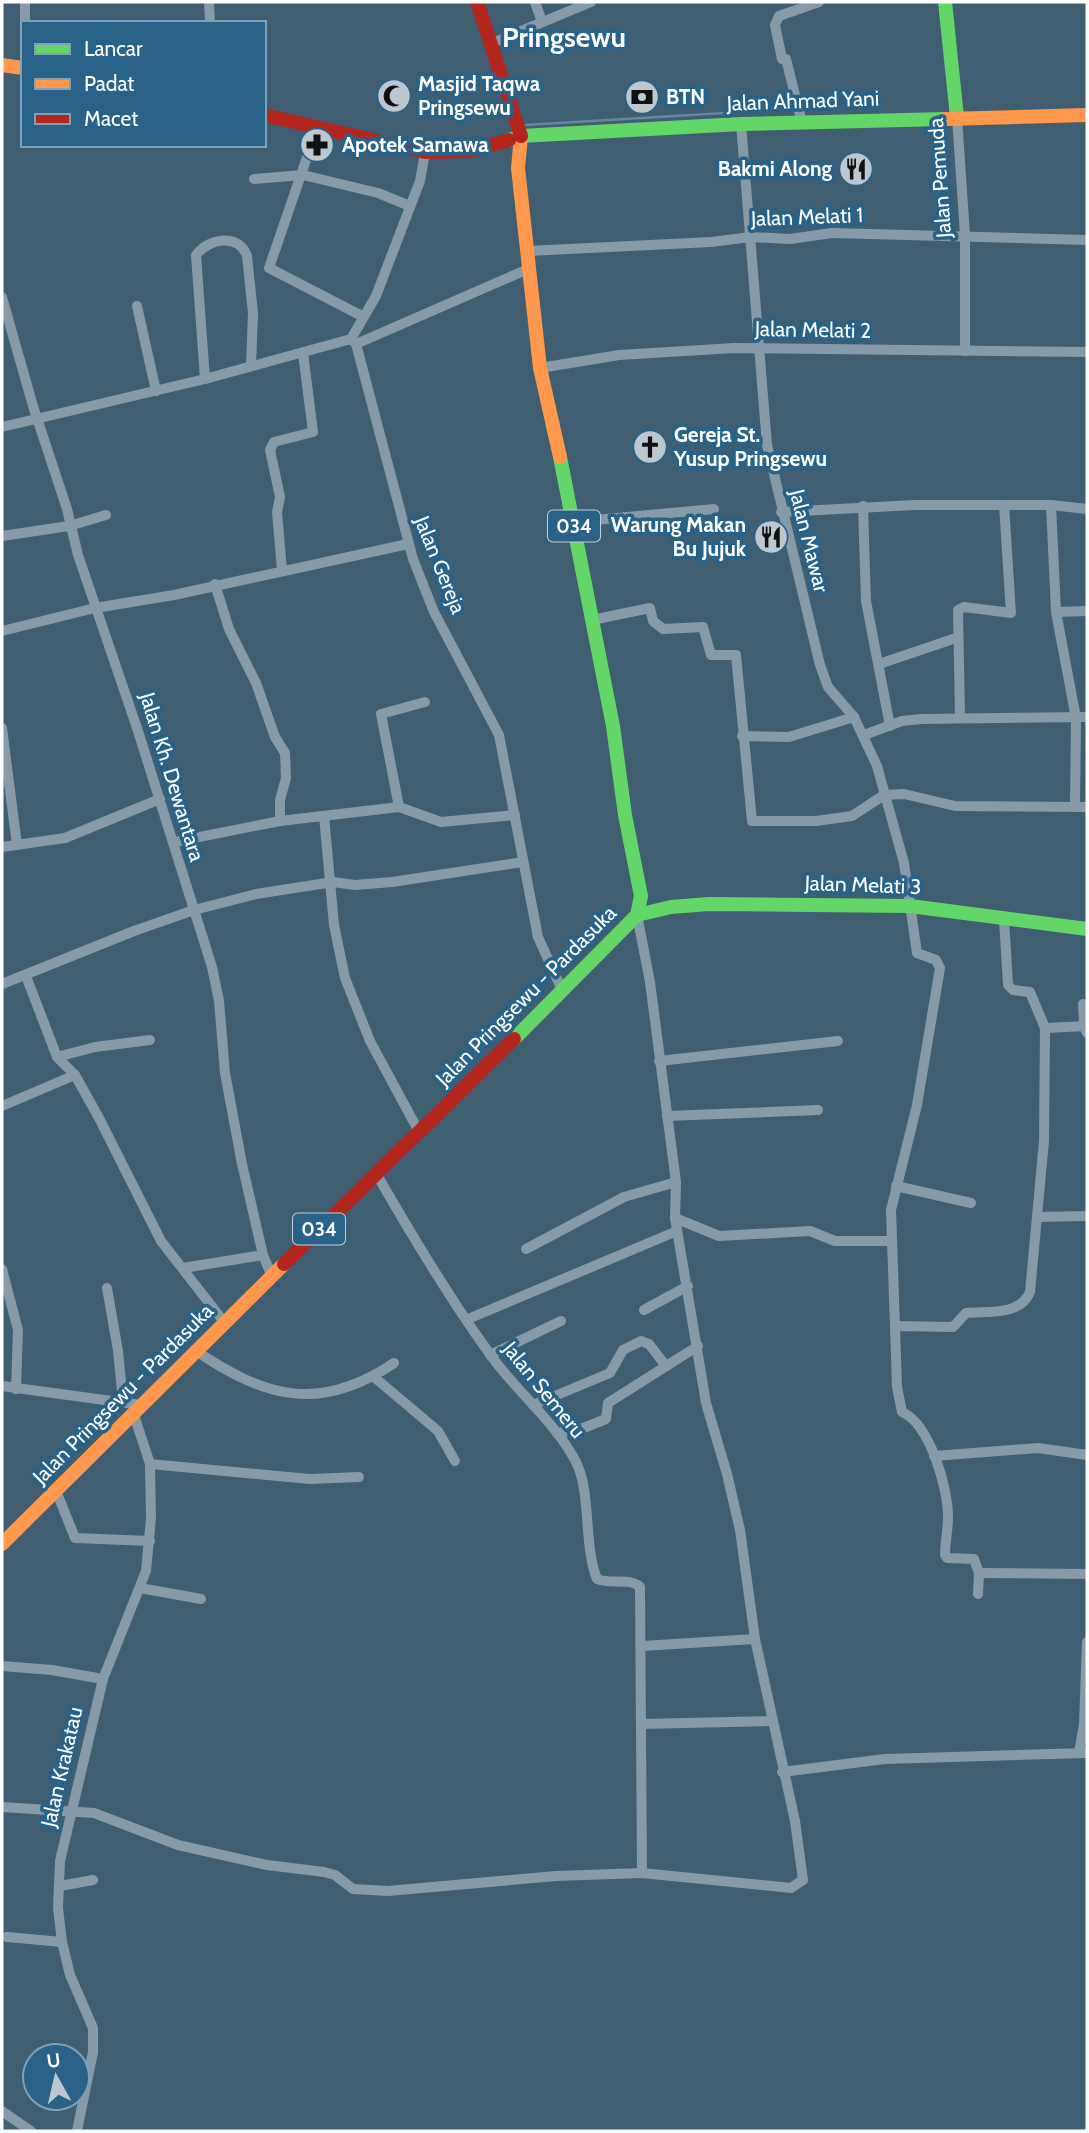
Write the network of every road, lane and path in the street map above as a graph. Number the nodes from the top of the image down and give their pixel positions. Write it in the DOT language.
graph roads {
  1 [pos="25,2"];
  2 [pos="209,2"];
  3 [pos="477,2"];
  4 [pos="535,2"];
  5 [pos="591,2"];
  6 [pos="819,2"];
  7 [pos="945,2"];
  8 [pos="24,21"];
  9 [pos="210,21"];
  10 [pos="542,22"];
  11 [pos="490,44"];
  12 [pos="2,65"];
  13 [pos="21,68"];
  14 [pos="1087,115"];
  15 [pos="266,116"];
  16 [pos="957,117"];
  17 [pos="803,123"];
  18 [pos="741,124"];
  19 [pos="317,128"];
  20 [pos="521,136"];
  21 [pos="425,152"];
  22 [pos="303,175"];
  23 [pos="254,179"];
  24 [pos="410,206"];
  25 [pos="965,235"];
  26 [pos="751,237"];
  27 [pos="1087,240"];
  28 [pos="528,251"];
  29 [pos="528,269"];
  30 [pos="3,303"];
  31 [pos="136,306"];
  32 [pos="362,316"];
  33 [pos="354,342"];
  34 [pos="759,349"];
  35 [pos="965,351"];
  36 [pos="1087,352"];
  37 [pos="303,353"];
  38 [pos="251,365"];
  39 [pos="540,368"];
  40 [pos="205,379"];
  41 [pos="156,391"];
  42 [pos="37,420"];
  43 [pos="2,427"];
  44 [pos="1004,505"];
  45 [pos="1051,505"];
  46 [pos="863,506"];
  47 [pos="713,509"];
  48 [pos="1087,509"];
  49 [pos="781,512"];
  50 [pos="106,515"];
  51 [pos="573,523"];
  52 [pos="69,526"];
  53 [pos="2,536"];
  54 [pos="408,544"];
  55 [pos="282,570"];
  56 [pos="215,584"];
  57 [pos="96,608"];
  58 [pos="1087,611"];
  59 [pos="1056,612"];
  60 [pos="592,620"];
  61 [pos="2,631"];
  62 [pos="956,638"];
  63 [pos="879,664"];
  64 [pos="425,702"];
  65 [pos="854,717"];
  66 [pos="960,717"];
  67 [pos="1087,717"];
  68 [pos="1076,718"];
  69 [pos="890,726"];
  70 [pos="2,728"];
  71 [pos="864,735"];
  72 [pos="742,736"];
  73 [pos="884,795"];
  74 [pos="160,799"];
  75 [pos="399,807"];
  76 [pos="1075,807"];
  77 [pos="1087,807"];
  78 [pos="515,815"];
  79 [pos="324,816"];
  80 [pos="280,821"];
  81 [pos="174,842"];
  82 [pos="17,845"];
  83 [pos="2,847"];
  84 [pos="523,862"];
  85 [pos="333,883"];
  86 [pos="910,906"];
  87 [pos="194,910"];
  88 [pos="637,915"];
  89 [pos="1004,919"];
  90 [pos="1087,929"];
  91 [pos="26,976"];
  92 [pos="2,984"];
  93 [pos="563,992"];
  94 [pos="1083,1004"];
  95 [pos="1045,1028"];
  96 [pos="1086,1028"];
  97 [pos="150,1040"];
  98 [pos="838,1041"];
  99 [pos="57,1057"];
  100 [pos="659,1061"];
  101 [pos="75,1075"];
  102 [pos="2,1105"];
  103 [pos="818,1110"];
  104 [pos="667,1116"];
  105 [pos="418,1130"];
  106 [pos="376,1173"];
  107 [pos="676,1182"];
  108 [pos="896,1186"];
  109 [pos="971,1203"];
  110 [pos="1087,1216"];
  111 [pos="1038,1217"];
  112 [pos="675,1218"];
  113 [pos="677,1231"];
  114 [pos="891,1241"];
  115 [pos="526,1249"];
  116 [pos="263,1255"];
  117 [pos="183,1268"];
  118 [pos="2,1269"];
  119 [pos="272,1277"];
  120 [pos="688,1286"];
  121 [pos="107,1288"];
  122 [pos="645,1310"];
  123 [pos="468,1319"];
  124 [pos="561,1321"];
  125 [pos="224,1322"];
  126 [pos="895,1326"];
  127 [pos="698,1346"];
  128 [pos="196,1351"];
  129 [pos="490,1355"];
  130 [pos="394,1363"];
  131 [pos="666,1366"];
  132 [pos="373,1377"];
  133 [pos="2,1386"];
  134 [pos="16,1389"];
  135 [pos="122,1402"];
  136 [pos="533,1405"];
  137 [pos="137,1410"];
  138 [pos="557,1433"];
  139 [pos="1087,1455"];
  140 [pos="934,1456"];
  141 [pos="455,1461"];
  142 [pos="150,1464"];
  143 [pos="359,1477"];
  144 [pos="57,1493"];
  145 [pos="150,1541"];
  146 [pos="2,1544"];
  147 [pos="979,1573"];
  148 [pos="1087,1574"];
  149 [pos="140,1588"];
  150 [pos="978,1594"];
  151 [pos="201,1599"];
  152 [pos="755,1639"];
  153 [pos="1087,1643"];
  154 [pos="642,1646"];
  155 [pos="2,1666"];
  156 [pos="103,1679"];
  157 [pos="771,1721"];
  158 [pos="641,1724"];
  159 [pos="1083,1753"];
  160 [pos="782,1772"];
  161 [pos="2,1807"];
  162 [pos="71,1810"];
  163 [pos="642,1873"];
  164 [pos="93,1880"];
  165 [pos="60,1886"];
  166 [pos="7,1937"];
  167 [pos="62,1942"];
  168 [pos="2,2111"];
  169 [pos="31,2131"];
  170 [pos="77,2131"];
  1 -- 8 [label="street"];
  2 -- 9 [label="street"];
  3 -- 11 [label="main road"];
  4 -- 10 [label="street"];
  5 -- 10 [label="street"];
  6 -- 17 [label="street"];
  7 -- 16 [label="main road, Jalan Pemuda"];
  10 -- 11 [label="street"];
  11 -- 20 [label="main road"];
  12 -- 13 [label="main road"];
  14 -- 16 [label="main road, Jalan Ahmad Yani"];
  15 -- 19 [label="main road, Jalan Ahmad Yani"];
  16 -- 17 [label="main road, Jalan Ahmad Yani"];
  16 -- 25 [label="street, Jalan Pemuda"];
  17 -- 18 [label="main road, Jalan Ahmad Yani"];
  18 -- 20 [label="main road, Jalan Ahmad Yani"];
  18 -- 26 [label="street, Jalan Mawar"];
  19 -- 21 [label="main road, Jalan Ahmad Yani"];
  19 -- 22 [label="street"];
  20 -- 21 [label="main road, Jalan Ahmad Yani"];
  20 -- 28 [label="main road, Jalan Pringsewu - Pardasuka / 034"];
  21 -- 24 [label="street"];
  22 -- 23 [label="street"];
  22 -- 24 [label="street"];
  22 -- 32 [label="street"];
  24 -- 32 [label="street"];
  25 -- 26 [label="street, Jalan Melati 1"];
  25 -- 27 [label="street, Jalan Melati 1"];
  25 -- 35 [label="street, Jalan Pemuda"];
  26 -- 28 [label="street, Jalan Melati 1"];
  26 -- 34 [label="street, Jalan Mawar"];
  28 -- 29 [label="main road, Jalan Pringsewu - Pardasuka / 034"];
  29 -- 33 [label="street"];
  29 -- 39 [label="main road, Jalan Pringsewu - Pardasuka / 034"];
  30 -- 42 [label="street, Jalan Kh. Dewantara"];
  31 -- 41 [label="street"];
  32 -- 33 [label="street"];
  33 -- 37 [label="street"];
  33 -- 54 [label="street, Jalan Gereja"];
  34 -- 35 [label="street, Jalan Melati 2"];
  34 -- 39 [label="street, Jalan Melati 2"];
  34 -- 49 [label="street, Jalan Mawar"];
  35 -- 36 [label="street, Jalan Melati 2"];
  37 -- 38 [label="street"];
  37 -- 55 [label="street"];
  38 -- 40 [label="street"];
  38 -- 40 [label="street"];
  39 -- 51 [label="main road, Jalan Pringsewu - Pardasuka / 034"];
  40 -- 41 [label="street"];
  41 -- 42 [label="street"];
  42 -- 43 [label="street"];
  42 -- 52 [label="street, Jalan Kh. Dewantara"];
  44 -- 45 [label="street"];
  44 -- 46 [label="street"];
  44 -- 62 [label="street"];
  45 -- 48 [label="street"];
  45 -- 59 [label="street"];
  46 -- 49 [label="street"];
  46 -- 63 [label="street"];
  47 -- 51 [label="street"];
  49 -- 65 [label="street, Jalan Mawar"];
  50 -- 52 [label="street"];
  51 -- 60 [label="main road, Jalan Pringsewu - Pardasuka / 034"];
  52 -- 53 [label="street"];
  52 -- 57 [label="street, Jalan Kh. Dewantara"];
  54 -- 55 [label="street"];
  54 -- 78 [label="street, Jalan Gereja"];
  55 -- 56 [label="street"];
  56 -- 57 [label="street"];
  56 -- 80 [label="street"];
  57 -- 61 [label="street"];
  57 -- 74 [label="street, Jalan Kh. Dewantara"];
  58 -- 59 [label="street"];
  59 -- 68 [label="street"];
  60 -- 72 [label="street"];
  60 -- 88 [label="main road, Jalan Pringsewu - Pardasuka / 034"];
  62 -- 63 [label="street"];
  62 -- 66 [label="street"];
  63 -- 69 [label="street"];
  64 -- 75 [label="street"];
  65 -- 71 [label="street, Jalan Mawar"];
  65 -- 72 [label="street"];
  66 -- 68 [label="street"];
  66 -- 69 [label="street"];
  67 -- 68 [label="street"];
  68 -- 76 [label="street"];
  69 -- 71 [label="street"];
  70 -- 82 [label="street"];
  71 -- 73 [label="street, Jalan Mawar"];
  72 -- 73 [label="street"];
  73 -- 76 [label="street"];
  73 -- 86 [label="street, Jalan Mawar"];
  74 -- 81 [label="street, Jalan Kh. Dewantara"];
  74 -- 82 [label="street"];
  75 -- 78 [label="street"];
  75 -- 79 [label="street"];
  76 -- 77 [label="street"];
  78 -- 84 [label="street, Jalan Gereja"];
  79 -- 80 [label="street"];
  79 -- 85 [label="street"];
  80 -- 81 [label="street"];
  81 -- 87 [label="street, Jalan Kh. Dewantara"];
  82 -- 83 [label="street"];
  84 -- 85 [label="street"];
  84 -- 93 [label="street, Jalan Gereja"];
  85 -- 87 [label="street"];
  85 -- 105 [label="street"];
  86 -- 88 [label="main road, Jalan Melati 3"];
  86 -- 89 [label="main road, Jalan Melati 3"];
  86 -- 108 [label="street, Jalan Mawar"];
  87 -- 91 [label="street"];
  87 -- 116 [label="street, Jalan Kh. Dewantara"];
  88 -- 93 [label="main road, Jalan Pringsewu - Pardasuka / 034"];
  88 -- 100 [label="street"];
  89 -- 90 [label="main road, Jalan Melati 3"];
  89 -- 95 [label="street"];
  91 -- 92 [label="street"];
  91 -- 99 [label="street"];
  93 -- 105 [label="main road, Jalan Pringsewu - Pardasuka / 034"];
  94 -- 96 [label="street"];
  95 -- 96 [label="street"];
  95 -- 111 [label="street"];
  97 -- 99 [label="street"];
  98 -- 100 [label="street"];
  99 -- 101 [label="street"];
  100 -- 104 [label="street"];
  101 -- 102 [label="street"];
  101 -- 117 [label="street"];
  103 -- 104 [label="street"];
  104 -- 107 [label="street"];
  105 -- 106 [label="main road, Jalan Pringsewu - Pardasuka / 034"];
  106 -- 119 [label="main road, Jalan Pringsewu - Pardasuka / 034"];
  106 -- 123 [label="street, Jalan Semeru"];
  107 -- 112 [label="street"];
  107 -- 115 [label="street"];
  108 -- 109 [label="street"];
  108 -- 114 [label="street"];
  110 -- 111 [label="street"];
  111 -- 126 [label="street"];
  112 -- 113 [label="street"];
  112 -- 114 [label="street"];
  113 -- 120 [label="street"];
  113 -- 123 [label="street"];
  114 -- 126 [label="street"];
  116 -- 117 [label="street"];
  116 -- 119 [label="street, Jalan Kh. Dewantara"];
  117 -- 125 [label="street"];
  118 -- 134 [label="street"];
  119 -- 125 [label="main road, Jalan Pringsewu - Pardasuka / 034"];
  120 -- 122 [label="street"];
  120 -- 127 [label="street"];
  121 -- 135 [label="street"];
  123 -- 129 [label="street, Jalan Semeru"];
  124 -- 129 [label="street"];
  125 -- 128 [label="main road, Jalan Pringsewu - Pardasuka / 034"];
  126 -- 140 [label="street"];
  127 -- 131 [label="street"];
  127 -- 152 [label="street"];
  128 -- 132 [label="street"];
  128 -- 137 [label="main road, Jalan Pringsewu - Pardasuka / 034"];
  129 -- 136 [label="street, Jalan Semeru"];
  130 -- 132 [label="street"];
  131 -- 136 [label="street"];
  131 -- 138 [label="street"];
  132 -- 141 [label="street"];
  133 -- 134 [label="street"];
  134 -- 135 [label="street"];
  135 -- 137 [label="street"];
  136 -- 138 [label="street, Jalan Semeru"];
  137 -- 142 [label="street, Jalan Krakatau"];
  137 -- 144 [label="main road, Jalan Pringsewu - Pardasuka / 034"];
  138 -- 154 [label="street, Jalan Semeru"];
  139 -- 140 [label="street"];
  140 -- 147 [label="street"];
  142 -- 143 [label="street"];
  142 -- 145 [label="street, Jalan Krakatau"];
  144 -- 145 [label="street"];
  144 -- 146 [label="main road, Jalan Pringsewu - Pardasuka / 034"];
  145 -- 149 [label="street, Jalan Krakatau"];
  147 -- 148 [label="street"];
  147 -- 150 [label="street"];
  149 -- 151 [label="street"];
  149 -- 156 [label="street, Jalan Krakatau"];
  152 -- 154 [label="street"];
  152 -- 157 [label="street"];
  153 -- 159 [label="street"];
  154 -- 158 [label="street, Jalan Semeru"];
  155 -- 156 [label="street"];
  156 -- 162 [label="street, Jalan Krakatau"];
  157 -- 158 [label="street"];
  157 -- 160 [label="street"];
  158 -- 163 [label="street, Jalan Semeru"];
  159 -- 160 [label="street"];
  160 -- 163 [label="street"];
  161 -- 162 [label="street"];
  162 -- 163 [label="street"];
  162 -- 165 [label="street, Jalan Krakatau"];
  164 -- 165 [label="street"];
  165 -- 167 [label="street, Jalan Krakatau"];
  166 -- 167 [label="street"];
  167 -- 170 [label="street, Jalan Krakatau"];
  168 -- 169 [label="street"];
}
